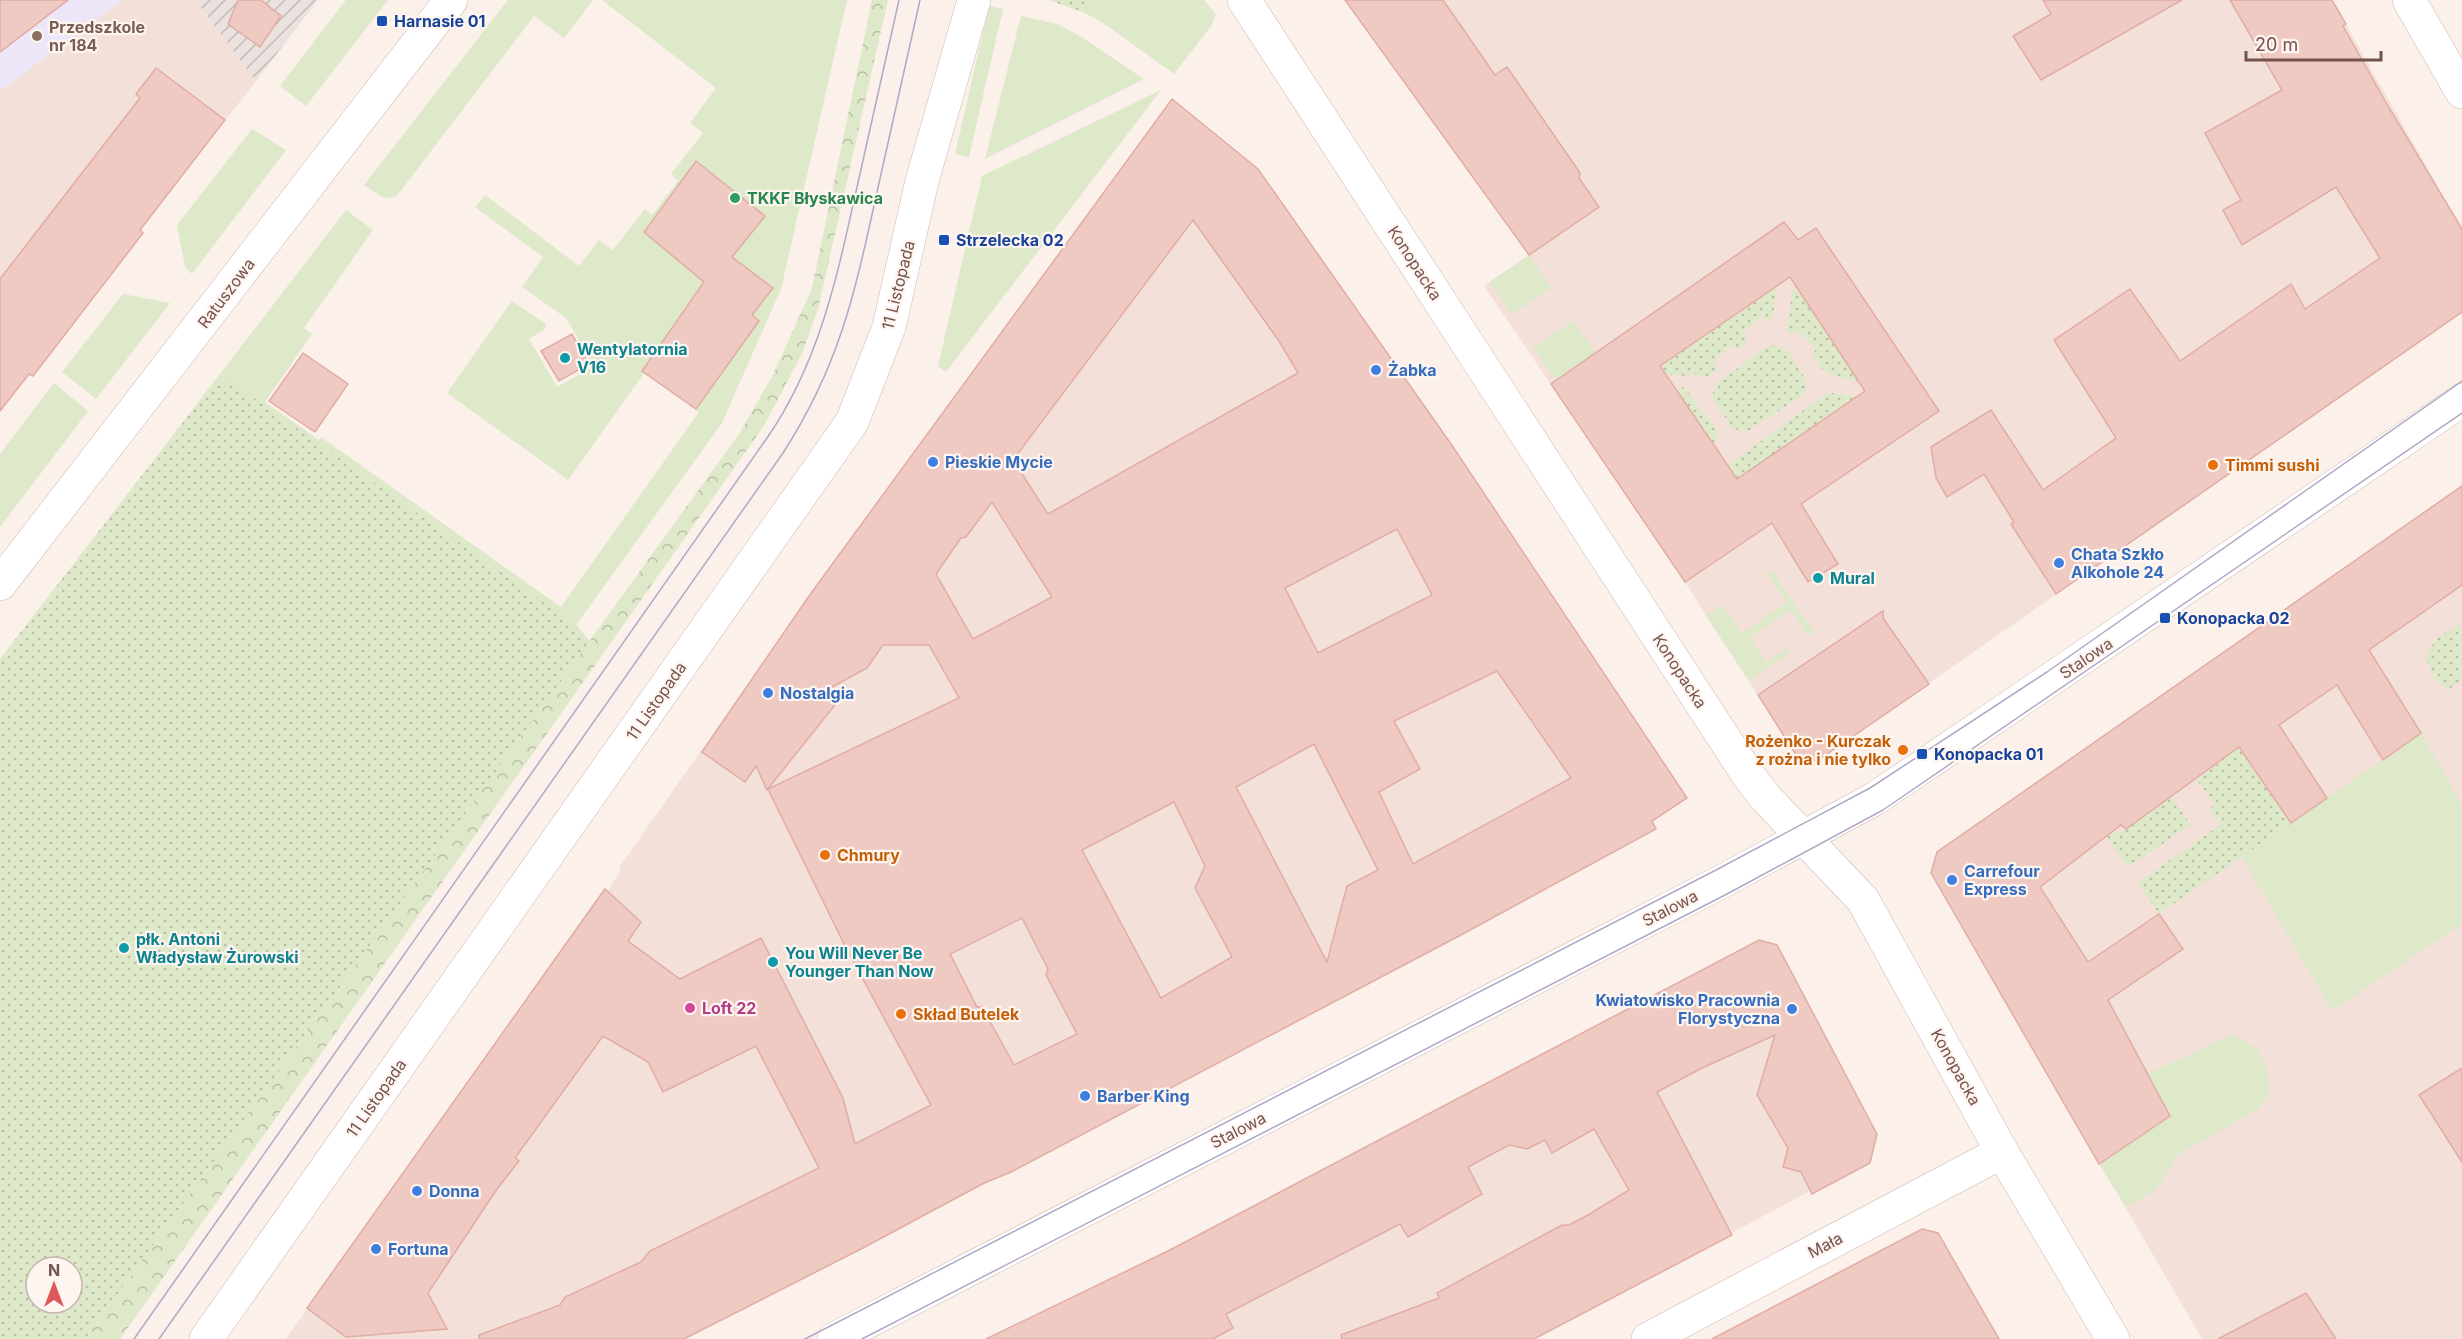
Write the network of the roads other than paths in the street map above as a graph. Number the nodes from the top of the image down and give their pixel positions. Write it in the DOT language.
graph roads {
  1 [pos="452,0"];
  2 [pos="1244,0"];
  3 [pos="2409,0"];
  4 [pos="974,1"];
  5 [pos="2462,93"];
  6 [pos="2462,400"];
  7 [pos="0,584"];
  8 [pos="1804,837"];
  9 [pos="2002,1152"];
  10 [pos="206,1339"];
  11 [pos="834,1339"];
  12 [pos="1648,1339"];
  13 [pos="2113,1339"];
  1 -- 7 [label="street, Ratuszowa"];
  2 -- 8 [label="street, Konopacka"];
  3 -- 5 [label="street"];
  4 -- 10 [label="street, 11 Listopada"];
  6 -- 8 [label="street, Stalowa"];
  8 -- 9 [label="street, Konopacka"];
  8 -- 11 [label="street, Stalowa"];
  9 -- 12 [label="street, Mała"];
  9 -- 13 [label="street, Konopacka"];
}
